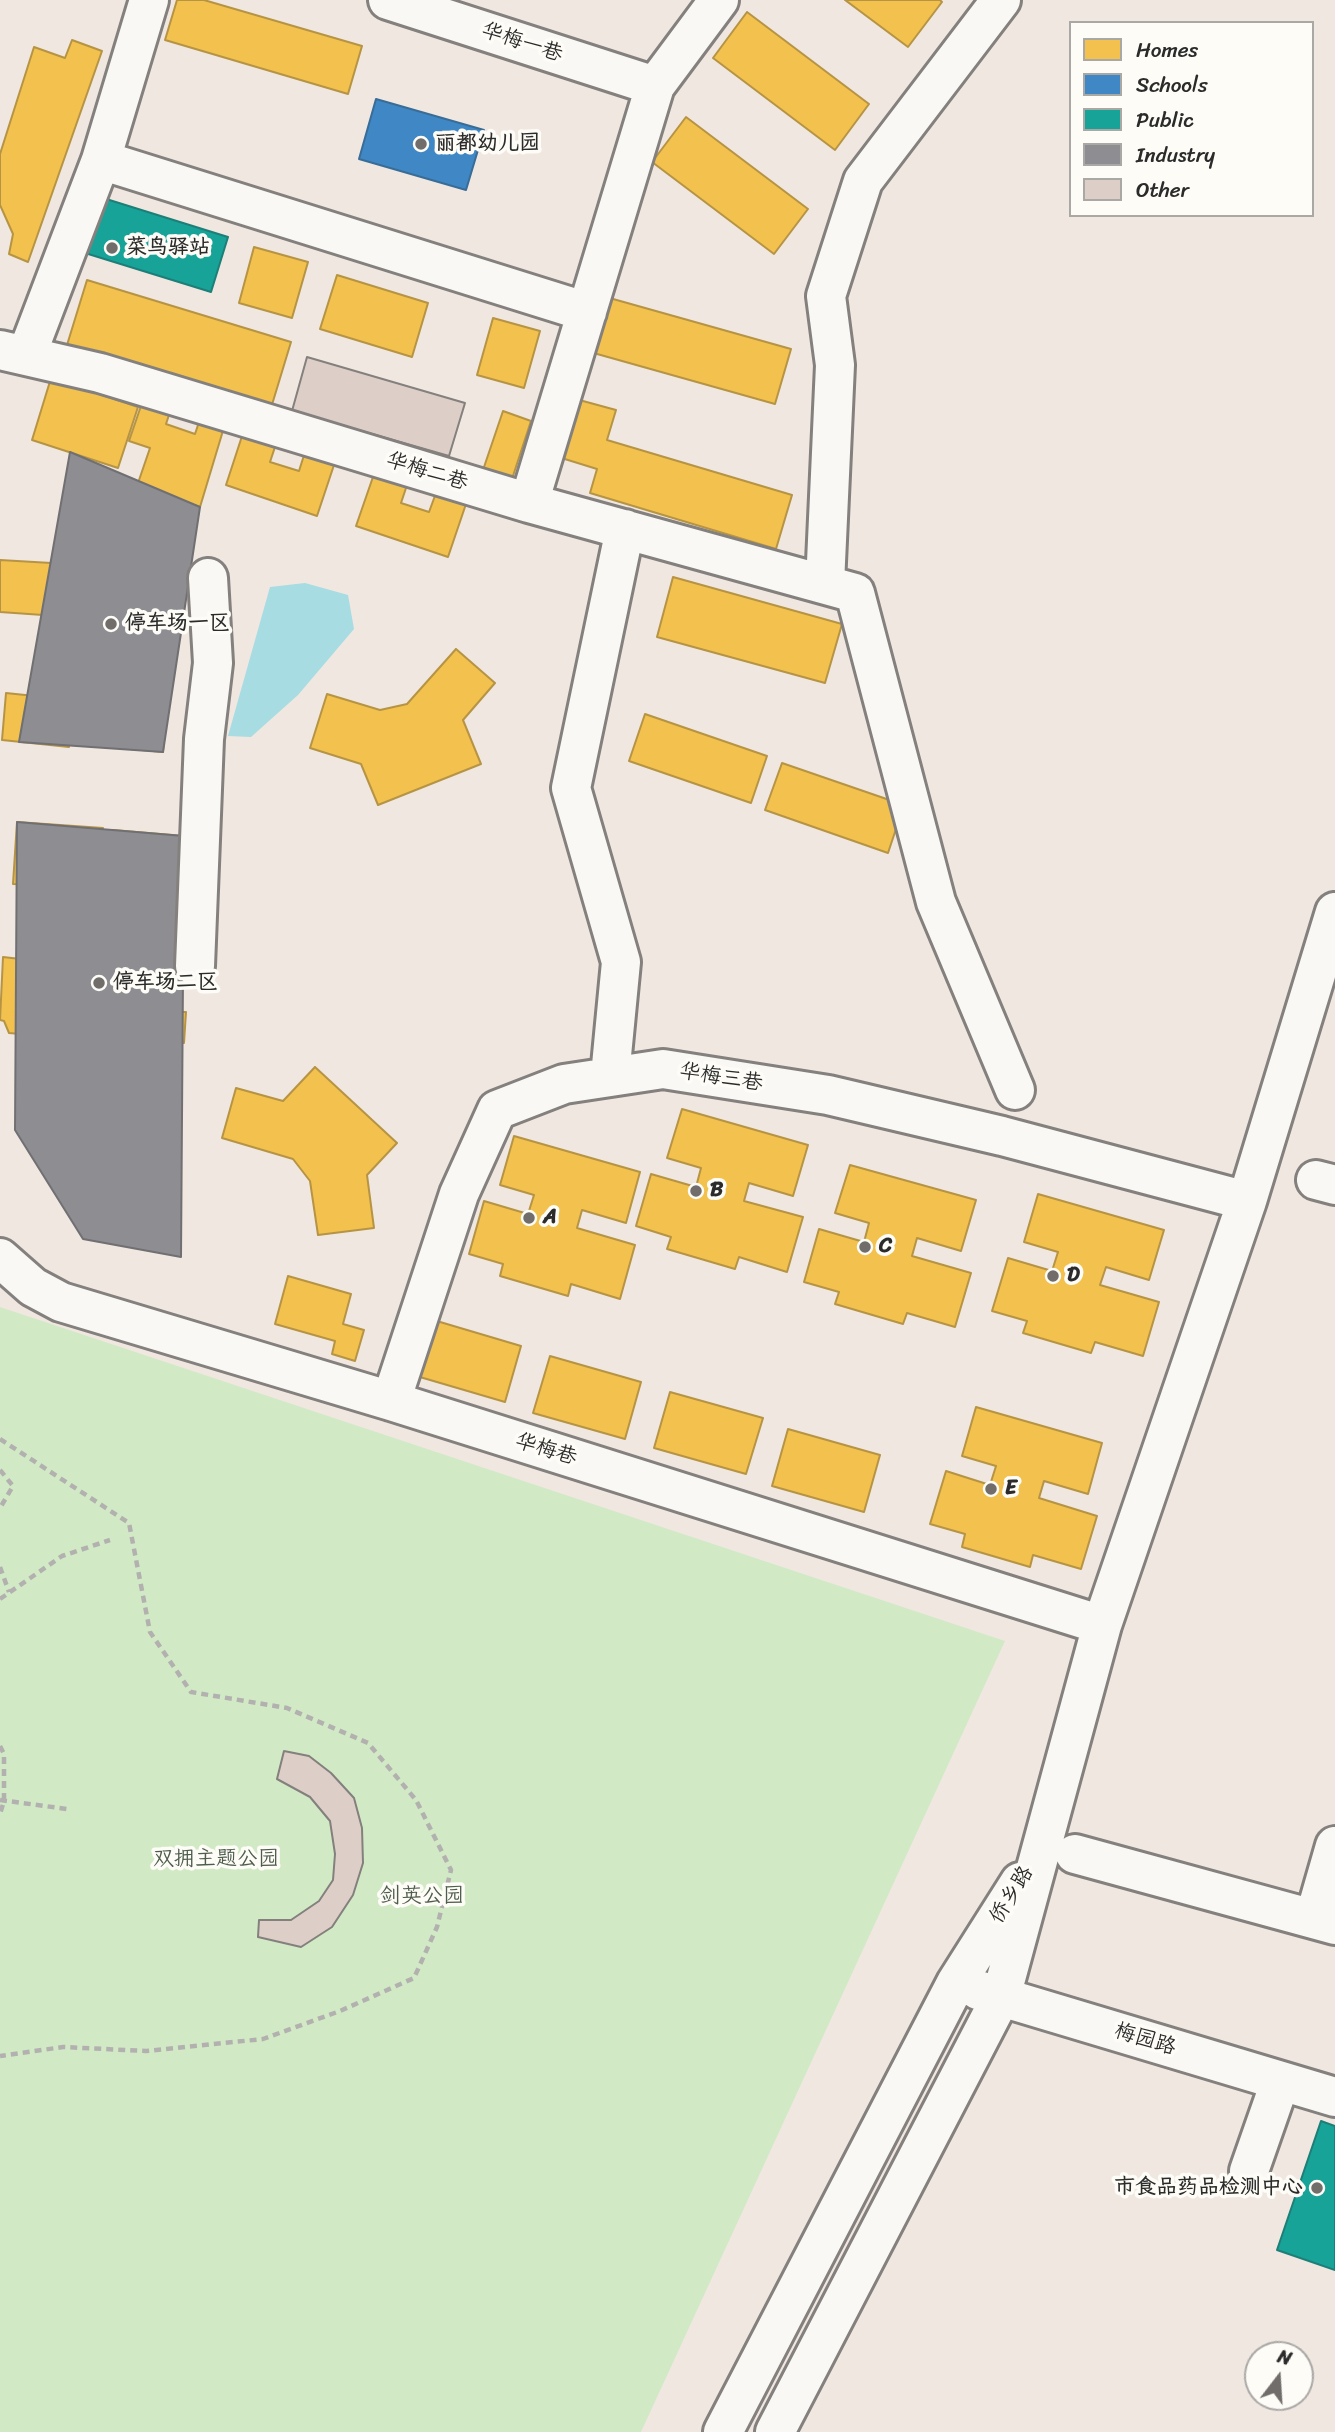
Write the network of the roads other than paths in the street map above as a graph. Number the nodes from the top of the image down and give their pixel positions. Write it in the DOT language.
graph roads {
  1 [pos="149,0"];
  2 [pos="388,0"];
  3 [pos="719,0"];
  4 [pos="1001,0"];
  5 [pos="655,86"];
  6 [pos="101,160"];
  7 [pos="587,312"];
  8 [pos="13,352"];
  9 [pos="529,503"];
  10 [pos="625,529"];
  11 [pos="208,578"];
  12 [pos="840,589"];
  13 [pos="1335,912"];
  14 [pos="195,966"];
  15 [pos="610,1076"];
  16 [pos="1014,1090"];
  17 [pos="1247,1201"];
  18 [pos="0,1258"];
  19 [pos="391,1401"];
  20 [pos="1102,1625"];
  21 [pos="1335,1846"];
  22 [pos="1057,1852"];
  23 [pos="1325,1922"];
  24 [pos="956,1983"];
  25 [pos="1001,1997"];
  26 [pos="1277,2091"];
  27 [pos="1335,2097"];
  28 [pos="1249,2171"];
  29 [pos="723,2432"];
  30 [pos="775,2432"];
  1 -- 6 [label="street"];
  2 -- 5 [label="street, 华梅一巷"];
  3 -- 5 [label="street"];
  4 -- 12 [label="street"];
  5 -- 7 [label="street"];
  6 -- 7 [label="street"];
  6 -- 8 [label="street"];
  7 -- 9 [label="street"];
  8 -- 9 [label="street, 华梅二巷"];
  9 -- 10 [label="street, 华梅二巷"];
  10 -- 12 [label="street, 华梅二巷"];
  10 -- 15 [label="street"];
  11 -- 14 [label="street"];
  12 -- 16 [label="street"];
  13 -- 17 [label="street"];
  15 -- 17 [label="street, 华梅三巷"];
  15 -- 19 [label="street, 华梅三巷"];
  17 -- 20 [label="street"];
  18 -- 19 [label="street, 华梅巷"];
  19 -- 20 [label="street, 华梅巷"];
  20 -- 22 [label="street"];
  21 -- 23 [label="street"];
  22 -- 23 [label="street"];
  22 -- 24 [label="street, 侨乡路"];
  22 -- 25 [label="street, 侨乡路"];
  24 -- 25 [label="street, 梅园路"];
  24 -- 29 [label="street, 侨乡路"];
  25 -- 27 [label="street, 梅园路"];
  25 -- 30 [label="street, 侨乡路"];
  26 -- 28 [label="street"];
}
